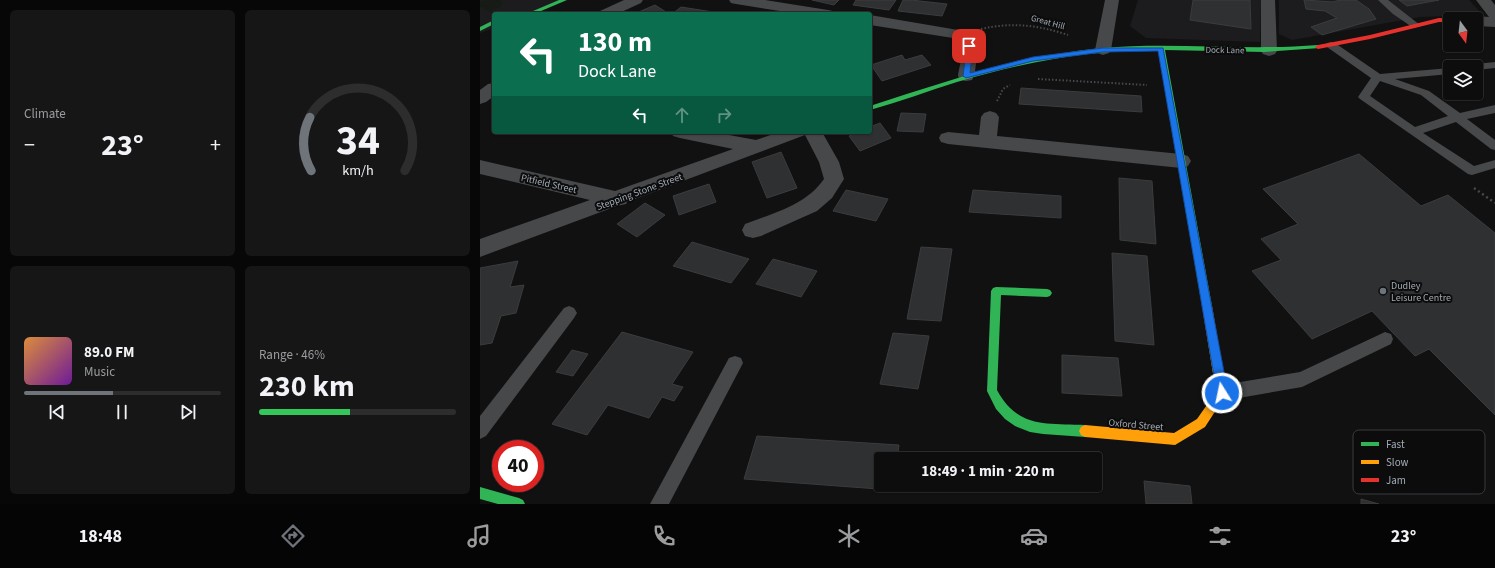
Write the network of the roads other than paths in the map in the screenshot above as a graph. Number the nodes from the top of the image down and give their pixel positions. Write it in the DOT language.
graph roads {
  1 [pos="564,0"];
  2 [pos="636,0"];
  3 [pos="736,0"];
  4 [pos="1112,0"];
  5 [pos="1268,0"];
  6 [pos="1383,0"];
  7 [pos="1487,1"];
  8 [pos="528,9"];
  9 [pos="609,12"];
  10 [pos="815,12"];
  11 [pos="1495,15"];
  12 [pos="872,20"];
  13 [pos="1443,20"];
  14 [pos="1483,21"];
  15 [pos="1495,22"];
  16 [pos="492,23"];
  17 [pos="1415,25"];
  18 [pos="480,29"];
  19 [pos="492,29"];
  20 [pos="480,33"];
  21 [pos="1331,45"];
  22 [pos="1161,49"];
  23 [pos="1103,50"];
  24 [pos="1269,51"];
  25 [pos="1495,65"];
  26 [pos="1483,66"];
  27 [pos="1443,72"];
  28 [pos="966,76"];
  29 [pos="1377,77"];
  30 [pos="872,107"];
  31 [pos="1495,109"];
  32 [pos="990,117"];
  33 [pos="1456,118"];
  34 [pos="1413,132"];
  35 [pos="691,134"];
  36 [pos="793,134"];
  37 [pos="814,134"];
  38 [pos="948,138"];
  39 [pos="987,142"];
  40 [pos="1495,146"];
  41 [pos="759,147"];
  42 [pos="1181,161"];
  43 [pos="1495,164"];
  44 [pos="480,167"];
  45 [pos="618,198"];
  46 [pos="753,230"];
  47 [pos="480,248"];
  48 [pos="1047,293"];
  49 [pos="569,313"];
  50 [pos="1385,339"];
  51 [pos="735,363"];
  52 [pos="1222,393"];
  53 [pos="480,430"];
  54 [pos="480,493"];
  55 [pos="518,504"];
  56 [pos="659,504"];
  1 -- 8 [label="street"];
  2 -- 9 [label="street"];
  3 -- 10 [label="street"];
  4 -- 23 [label="street"];
  5 -- 24 [label="street"];
  6 -- 17 [label="lane"];
  7 -- 11 [label="street"];
  12 -- 28 [label="street"];
  13 -- 17 [label="street, Dock Lane"];
  14 -- 15 [label="street"];
  16 -- 18 [label="street"];
  17 -- 21 [label="street, Dock Lane"];
  19 -- 20 [label="street"];
  21 -- 24 [label="street, Dock Lane"];
  21 -- 29 [label="lane"];
  22 -- 23 [label="street, Dock Lane"];
  22 -- 24 [label="street, Dock Lane"];
  22 -- 42 [label="street"];
  23 -- 28 [label="street, Dock Lane"];
  25 -- 26 [label="lane"];
  27 -- 29 [label="lane"];
  28 -- 30 [label="street"];
  29 -- 33 [label="lane"];
  29 -- 34 [label="lane"];
  31 -- 33 [label="lane"];
  32 -- 39 [label="street"];
  33 -- 34 [label="lane"];
  33 -- 40 [label="lane"];
  34 -- 43 [label="lane"];
  35 -- 41 [label="street"];
  36 -- 41 [label="street, Stepping Stone Street"];
  37 -- 46 [label="street"];
  38 -- 39 [label="street"];
  39 -- 42 [label="street"];
  41 -- 45 [label="street, Stepping Stone Street"];
  42 -- 52 [label="street"];
  44 -- 45 [label="street, Pitfield Street"];
  45 -- 47 [label="street, Stepping Stone Street"];
  48 -- 52 [label="street, Oxford Street"];
  49 -- 53 [label="lane"];
  50 -- 52 [label="lane"];
  51 -- 56 [label="lane"];
  54 -- 55 [label="street"];
}
